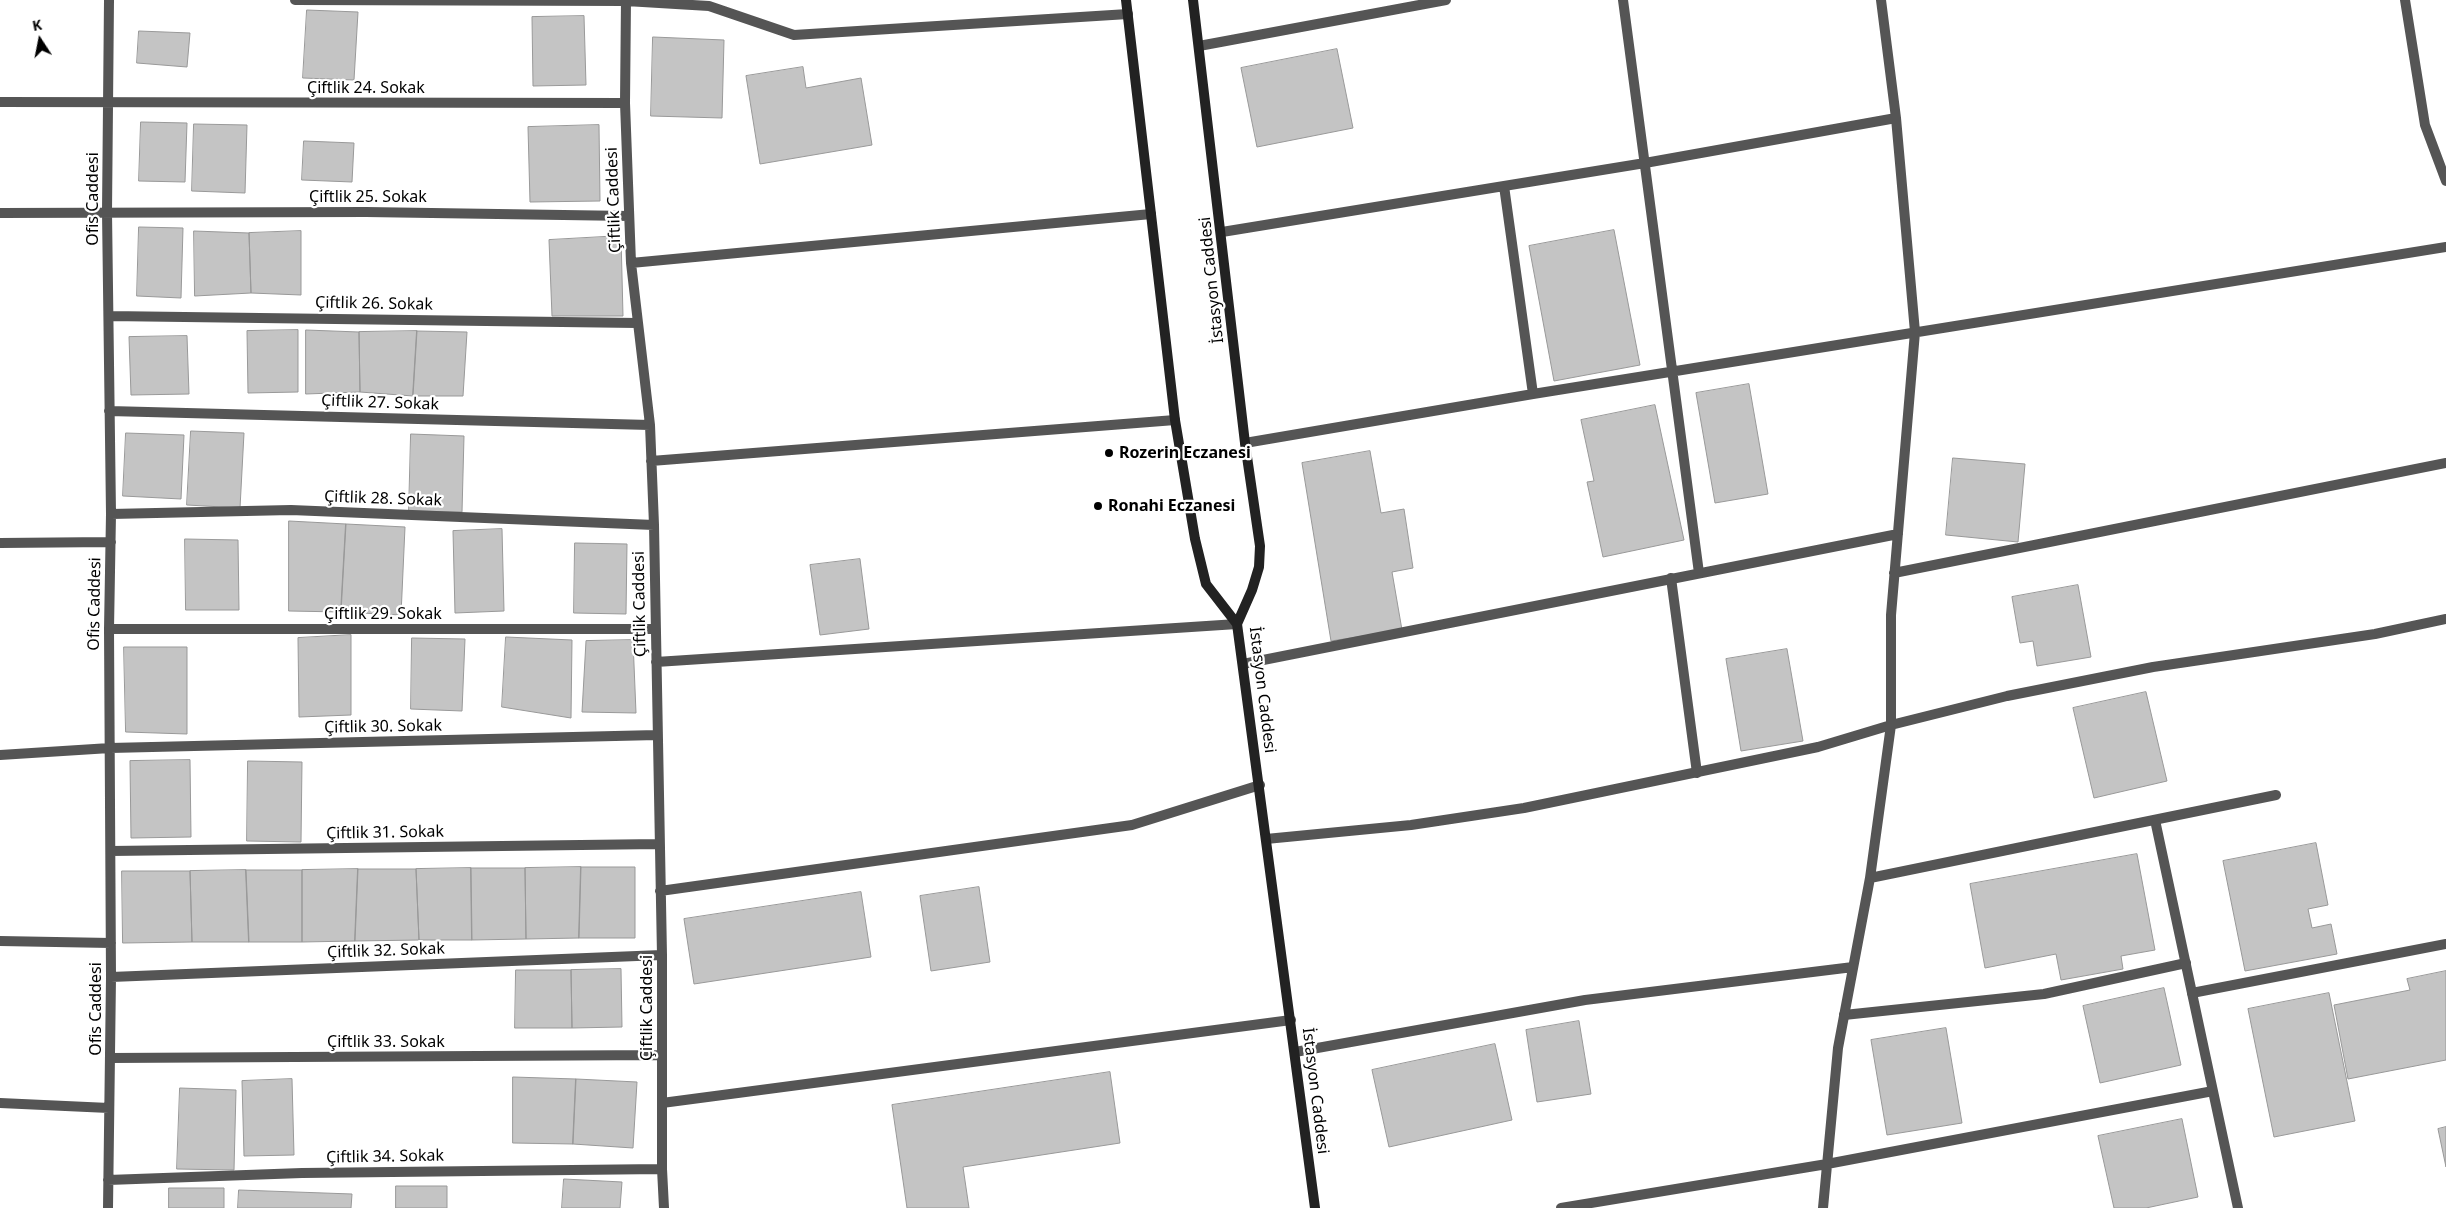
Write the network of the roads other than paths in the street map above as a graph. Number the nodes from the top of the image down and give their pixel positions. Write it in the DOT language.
graph roads {
  1 [pos="109,0"];
  2 [pos="295,0"];
  3 [pos="626,0"];
  4 [pos="1126,0"];
  5 [pos="1193,0"];
  6 [pos="1446,0"];
  7 [pos="1624,0"];
  8 [pos="1881,0"];
  9 [pos="2405,0"];
  10 [pos="1128,14"];
  11 [pos="1199,46"];
  12 [pos="0,102"];
  13 [pos="625,103"];
  14 [pos="108,104"];
  15 [pos="1896,118"];
  16 [pos="1645,163"];
  17 [pos="2446,181"];
  18 [pos="1504,186"];
  19 [pos="107,212"];
  20 [pos="0,213"];
  21 [pos="1151,214"];
  22 [pos="629,216"];
  23 [pos="1222,232"];
  24 [pos="2446,246"];
  25 [pos="631,263"];
  26 [pos="110,316"];
  27 [pos="637,323"];
  28 [pos="1915,332"];
  29 [pos="1672,371"];
  30 [pos="1533,394"];
  31 [pos="109,411"];
  32 [pos="1175,420"];
  33 [pos="650,425"];
  34 [pos="1245,443"];
  35 [pos="651,461"];
  36 [pos="2446,463"];
  37 [pos="111,514"];
  38 [pos="654,525"];
  39 [pos="1898,534"];
  40 [pos="111,542"];
  41 [pos="0,543"];
  42 [pos="1699,572"];
  43 [pos="1894,573"];
  44 [pos="1671,578"];
  45 [pos="2446,619"];
  46 [pos="1237,624"];
  47 [pos="109,629"];
  48 [pos="656,629"];
  49 [pos="656,662"];
  50 [pos="1243,664"];
  51 [pos="1891,725"];
  52 [pos="657,735"];
  53 [pos="110,748"];
  54 [pos="0,755"];
  55 [pos="1697,773"];
  56 [pos="1260,785"];
  57 [pos="2276,795"];
  58 [pos="2155,820"];
  59 [pos="1266,839"];
  60 [pos="659,844"];
  61 [pos="111,852"];
  62 [pos="1870,878"];
  63 [pos="660,891"];
  64 [pos="0,941"];
  65 [pos="111,943"];
  66 [pos="2446,944"];
  67 [pos="662,955"];
  68 [pos="2186,963"];
  69 [pos="1853,966"];
  70 [pos="111,977"];
  71 [pos="2192,993"];
  72 [pos="1844,1015"];
  73 [pos="1291,1020"];
  74 [pos="1295,1052"];
  75 [pos="662,1055"];
  76 [pos="110,1058"];
  77 [pos="2213,1091"];
  78 [pos="0,1103"];
  79 [pos="662,1103"];
  80 [pos="109,1108"];
  81 [pos="1827,1164"];
  82 [pos="662,1169"];
  83 [pos="108,1180"];
  84 [pos="108,1208"];
  85 [pos="664,1208"];
  86 [pos="1315,1208"];
  87 [pos="1561,1208"];
  88 [pos="1823,1208"];
  89 [pos="2238,1208"];
  1 -- 14 [label="street, Ofis Caddesi"];
  2 -- 3 [label="street"];
  3 -- 10 [label="street"];
  3 -- 13 [label="street, Çiftlik Caddesi"];
  4 -- 10 [label="main road"];
  5 -- 11 [label="main road, İstasyon Caddesi"];
  6 -- 11 [label="street"];
  7 -- 16 [label="street"];
  8 -- 15 [label="street"];
  9 -- 17 [label="street"];
  10 -- 21 [label="main road"];
  11 -- 23 [label="main road, İstasyon Caddesi"];
  12 -- 14 [label="street, Çiftlik 24. Sokak"];
  13 -- 14 [label="street, Çiftlik 24. Sokak"];
  13 -- 22 [label="street, Çiftlik Caddesi"];
  14 -- 19 [label="street, Ofis Caddesi"];
  15 -- 16 [label="street"];
  15 -- 28 [label="street"];
  16 -- 18 [label="street"];
  16 -- 29 [label="street"];
  18 -- 23 [label="street"];
  18 -- 30 [label="street"];
  19 -- 20 [label="street, Çiftlik 25. Sokak"];
  19 -- 22 [label="street, Çiftlik 25. Sokak"];
  19 -- 26 [label="street, Ofis Caddesi"];
  21 -- 25 [label="street"];
  21 -- 32 [label="main road"];
  22 -- 25 [label="street, Çiftlik Caddesi"];
  23 -- 34 [label="main road, İstasyon Caddesi"];
  24 -- 28 [label="street"];
  25 -- 27 [label="street, Çiftlik Caddesi"];
  26 -- 27 [label="street, Çiftlik 26. Sokak"];
  26 -- 31 [label="street, Ofis Caddesi"];
  27 -- 33 [label="street, Çiftlik Caddesi"];
  28 -- 29 [label="street"];
  28 -- 39 [label="street"];
  29 -- 30 [label="street"];
  29 -- 42 [label="street"];
  30 -- 34 [label="street"];
  31 -- 33 [label="street, Çiftlik 27. Sokak"];
  31 -- 37 [label="street, Ofis Caddesi"];
  32 -- 35 [label="street"];
  32 -- 46 [label="main road"];
  33 -- 35 [label="street, Çiftlik Caddesi"];
  34 -- 46 [label="main road, İstasyon Caddesi"];
  35 -- 38 [label="street, Çiftlik Caddesi"];
  36 -- 43 [label="street"];
  37 -- 38 [label="street, Çiftlik 28. Sokak"];
  37 -- 40 [label="street, Ofis Caddesi"];
  38 -- 48 [label="street, Çiftlik Caddesi"];
  39 -- 42 [label="street"];
  39 -- 43 [label="street"];
  40 -- 41 [label="street"];
  40 -- 47 [label="street, Ofis Caddesi"];
  42 -- 44 [label="street"];
  43 -- 51 [label="street"];
  44 -- 50 [label="street"];
  44 -- 55 [label="street"];
  45 -- 51 [label="street"];
  46 -- 49 [label="street"];
  46 -- 50 [label="main road, İstasyon Caddesi"];
  47 -- 48 [label="street, Çiftlik 29. Sokak"];
  47 -- 53 [label="street, Ofis Caddesi"];
  48 -- 49 [label="street, Çiftlik Caddesi"];
  49 -- 52 [label="street, Çiftlik Caddesi"];
  50 -- 56 [label="main road, İstasyon Caddesi"];
  51 -- 55 [label="street"];
  51 -- 62 [label="street"];
  52 -- 53 [label="street, Çiftlik 30. Sokak"];
  52 -- 60 [label="street, Çiftlik Caddesi"];
  53 -- 54 [label="street, Çiftlik 30. Sokak"];
  53 -- 61 [label="street, Ofis Caddesi"];
  55 -- 59 [label="street"];
  56 -- 59 [label="main road, İstasyon Caddesi"];
  56 -- 63 [label="street"];
  57 -- 58 [label="street"];
  58 -- 62 [label="street"];
  58 -- 68 [label="street"];
  59 -- 73 [label="main road, İstasyon Caddesi"];
  60 -- 61 [label="street, Çiftlik 31. Sokak"];
  60 -- 63 [label="street, Çiftlik Caddesi"];
  61 -- 65 [label="street, Ofis Caddesi"];
  62 -- 69 [label="street"];
  63 -- 67 [label="street, Çiftlik Caddesi"];
  64 -- 65 [label="street"];
  65 -- 70 [label="street, Ofis Caddesi"];
  66 -- 71 [label="street"];
  67 -- 70 [label="street, Çiftlik 32. Sokak"];
  67 -- 75 [label="street, Çiftlik Caddesi"];
  68 -- 71 [label="street"];
  68 -- 72 [label="street"];
  69 -- 72 [label="street"];
  69 -- 74 [label="street"];
  70 -- 76 [label="street, Ofis Caddesi"];
  71 -- 77 [label="street"];
  72 -- 81 [label="street"];
  73 -- 74 [label="main road, İstasyon Caddesi"];
  73 -- 79 [label="street"];
  74 -- 86 [label="main road, İstasyon Caddesi"];
  75 -- 76 [label="street, Çiftlik 33. Sokak"];
  75 -- 79 [label="street, Çiftlik Caddesi"];
  76 -- 80 [label="street, Ofis Caddesi"];
  77 -- 81 [label="street"];
  77 -- 89 [label="street"];
  78 -- 80 [label="street"];
  79 -- 82 [label="street, Çiftlik Caddesi"];
  80 -- 83 [label="street, Ofis Caddesi"];
  81 -- 87 [label="street"];
  81 -- 88 [label="street"];
  82 -- 83 [label="street, Çiftlik 34. Sokak"];
  82 -- 85 [label="street, Çiftlik Caddesi"];
  83 -- 84 [label="street, Ofis Caddesi"];
}
